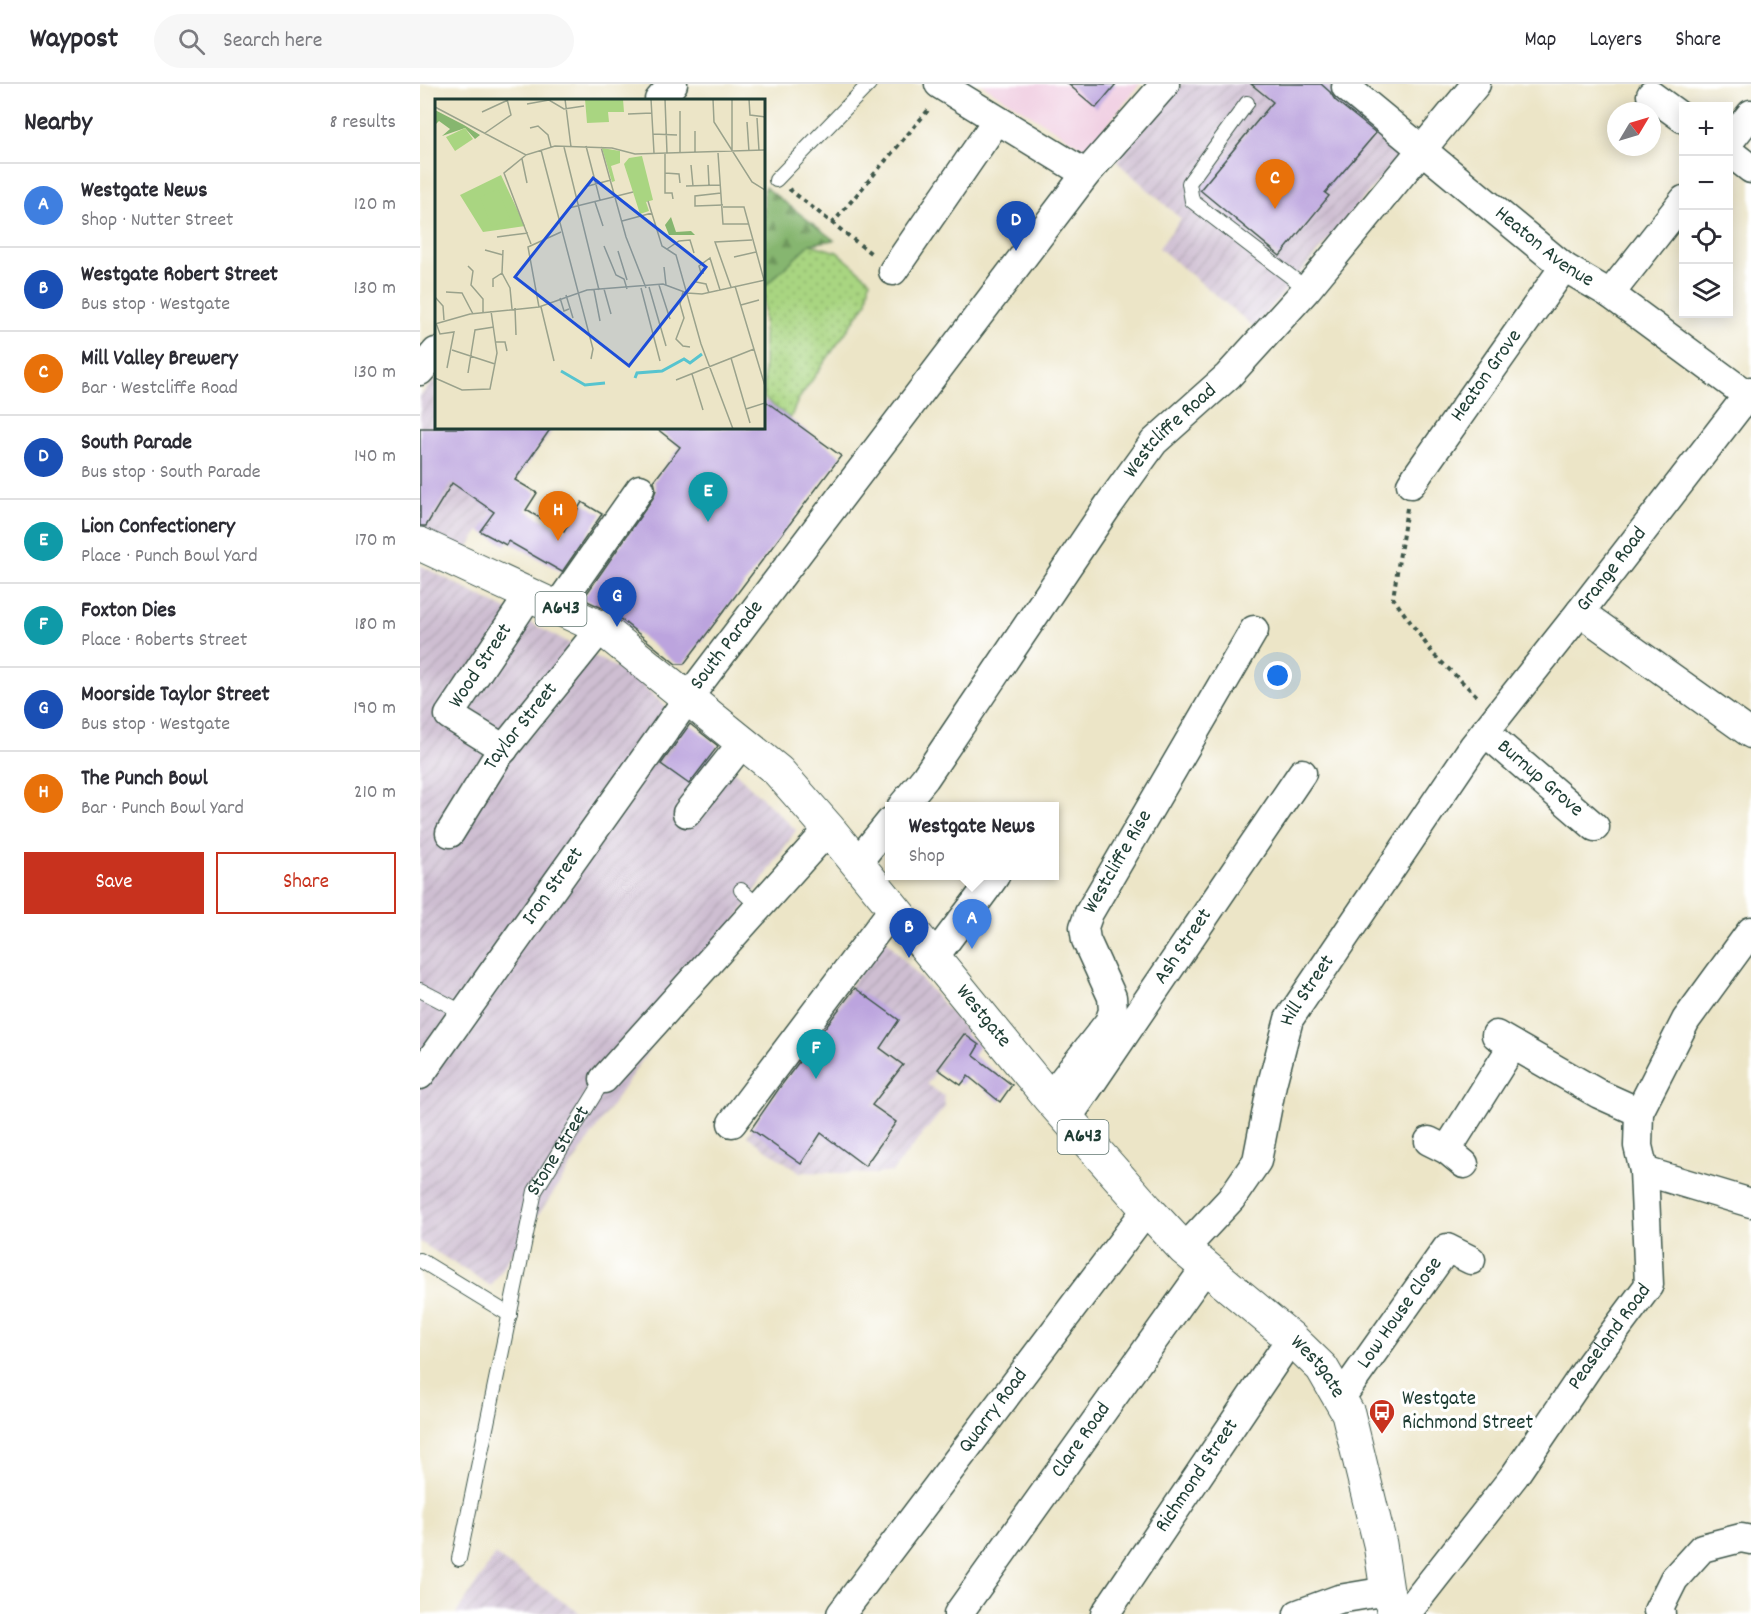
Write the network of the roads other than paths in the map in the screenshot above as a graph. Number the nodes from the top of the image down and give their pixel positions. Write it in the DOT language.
graph roads {
  1 [pos="673,84"];
  2 [pos="869,84"];
  3 [pos="1165,84"];
  4 [pos="1476,84"];
  5 [pos="943,86"];
  6 [pos="1346,87"];
  7 [pos="1651,95"];
  8 [pos="659,99"];
  9 [pos="1247,104"];
  10 [pos="1751,114"];
  11 [pos="1679,116"];
  12 [pos="997,120"];
  13 [pos="1733,137"];
  14 [pos="1422,150"];
  15 [pos="1733,155"];
  16 [pos="1751,169"];
  17 [pos="1086,174"];
  18 [pos="776,180"];
  19 [pos="1679,205"];
  20 [pos="1564,267"];
  21 [pos="893,271"];
  22 [pos="1306,289"];
  23 [pos="1610,294"];
  24 [pos="435,353"];
  25 [pos="420,371"];
  26 [pos="1750,394"];
  27 [pos="1411,484"];
  28 [pos="640,489"];
  29 [pos="420,544"];
  30 [pos="544,601"];
  31 [pos="1580,612"];
  32 [pos="601,628"];
  33 [pos="1254,630"];
  34 [pos="688,698"];
  35 [pos="1485,732"];
  36 [pos="1751,734"];
  37 [pos="743,742"];
  38 [pos="504,749"];
  39 [pos="1302,773"];
  40 [pos="906,802"];
  41 [pos="687,813"];
  42 [pos="1595,827"];
  43 [pos="885,828"];
  44 [pos="829,829"];
  45 [pos="450,833"];
  46 [pos="856,864"];
  47 [pos="992,880"];
  48 [pos="894,908"];
  49 [pos="1751,931"];
  50 [pos="934,958"];
  51 [pos="420,990"];
  52 [pos="464,1013"];
  53 [pos="420,1075"];
  54 [pos="604,1079"];
  55 [pos="1058,1108"];
  56 [pos="1639,1112"];
  57 [pos="732,1123"];
  58 [pos="1447,1152"];
  59 [pos="1644,1171"];
  60 [pos="1751,1203"];
  61 [pos="1147,1209"];
  62 [pos="1194,1259"];
  63 [pos="420,1260"];
  64 [pos="1471,1260"];
  65 [pos="510,1315"];
  66 [pos="1291,1338"];
  67 [pos="1340,1399"];
  68 [pos="1751,1540"];
  69 [pos="459,1559"];
  70 [pos="1396,1606"];
  71 [pos="841,1614"];
  72 [pos="958,1614"];
  73 [pos="1106,1614"];
  74 [pos="1298,1614"];
  75 [pos="1661,1614"];
  1 -- 8 [label="street"];
  2 -- 18 [label="lane"];
  3 -- 17 [label="street, South Parade"];
  4 -- 14 [label="street, Westcliffe Road"];
  5 -- 12 [label="street"];
  6 -- 14 [label="street, Heaton Avenue"];
  7 -- 11 [label="street"];
  9 -- 22 [label="lane"];
  10 -- 13 [label="street"];
  12 -- 17 [label="street"];
  12 -- 21 [label="street"];
  14 -- 20 [label="street, Heaton Avenue"];
  14 -- 22 [label="street, Westcliffe Road"];
  15 -- 16 [label="street"];
  17 -- 34 [label="street, South Parade"];
  19 -- 23 [label="street"];
  20 -- 23 [label="street, Heaton Avenue"];
  20 -- 27 [label="street, Heaton Grove"];
  22 -- 40 [label="street, Westcliffe Road"];
  23 -- 26 [label="street, Heaton Avenue"];
  24 -- 25 [label="street"];
  26 -- 31 [label="street, Grange Road"];
  28 -- 30 [label="street"];
  29 -- 30 [label="main road, Westgate / A643"];
  30 -- 32 [label="main road, Westgate / A643"];
  30 -- 38 [label="street, Wood Street"];
  31 -- 35 [label="street, Grange Road"];
  31 -- 36 [label="street"];
  32 -- 34 [label="main road, Westgate / A643"];
  32 -- 38 [label="street, Taylor Street"];
  33 -- 55 [label="street, Westcliffe Rise"];
  34 -- 37 [label="main road, Westgate / A643"];
  34 -- 52 [label="street, Iron Street"];
  35 -- 42 [label="street, Burnup Grove"];
  35 -- 62 [label="street, Hill Street"];
  37 -- 41 [label="street"];
  37 -- 44 [label="main road, Westgate / A643"];
  38 -- 45 [label="street, Taylor Street"];
  39 -- 55 [label="street, Ash Street"];
  43 -- 46 [label="street"];
  44 -- 46 [label="main road, Westgate / A643"];
  44 -- 54 [label="street, Stone Street"];
  46 -- 48 [label="main road, Westgate / A643"];
  47 -- 50 [label="street"];
  48 -- 50 [label="main road, Westgate / A643"];
  48 -- 57 [label="street"];
  49 -- 56 [label="street, Peaseland Road"];
  50 -- 55 [label="main road, Westgate / A643"];
  51 -- 52 [label="lane"];
  52 -- 53 [label="street, Iron Street"];
  54 -- 65 [label="lane, Stone Street"];
  55 -- 61 [label="main road, Westgate / A643"];
  56 -- 58 [label="street"];
  56 -- 59 [label="street, Peaseland Road"];
  59 -- 60 [label="street"];
  59 -- 70 [label="street, Peaseland Road"];
  61 -- 62 [label="main road, Westgate / A643"];
  61 -- 71 [label="street, Quarry Road"];
  62 -- 66 [label="main road, Westgate / A643"];
  62 -- 72 [label="street, Clare Road"];
  63 -- 65 [label="lane"];
  64 -- 67 [label="street, Low House Close"];
  65 -- 69 [label="lane, Stone Street"];
  66 -- 67 [label="main road, Westgate / A643"];
  66 -- 73 [label="street, Richmond Street"];
  67 -- 70 [label="main road, Westgate / A643"];
  68 -- 75 [label="street"];
  70 -- 74 [label="street"];
}
